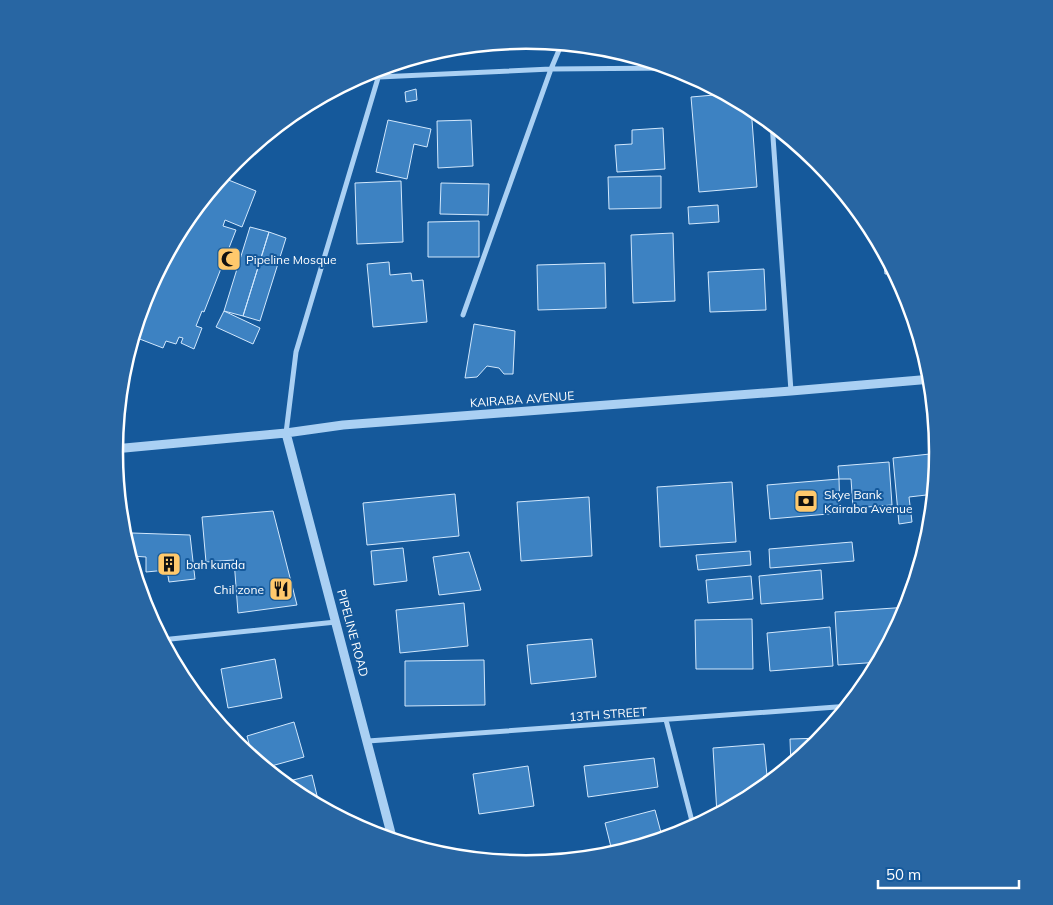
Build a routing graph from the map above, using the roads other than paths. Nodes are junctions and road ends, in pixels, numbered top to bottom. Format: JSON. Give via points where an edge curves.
{"nodes":[{"id":1,"x":559,"y":50,"type":"edge"},
{"id":2,"x":650,"y":68,"type":"edge"},
{"id":3,"x":551,"y":69,"type":"junction"},
{"id":4,"x":378,"y":76,"type":"edge"},
{"id":5,"x":381,"y":76,"type":"edge"},
{"id":6,"x":773,"y":133,"type":"edge"},
{"id":7,"x":463,"y":316,"type":"dead end"},
{"id":8,"x":923,"y":380,"type":"edge"},
{"id":9,"x":791,"y":391,"type":"junction"},
{"id":10,"x":286,"y":433,"type":"junction"},
{"id":11,"x":123,"y":448,"type":"edge"},
{"id":12,"x":337,"y":622,"type":"junction"},
{"id":13,"x":169,"y":639,"type":"edge"},
{"id":14,"x":840,"y":707,"type":"edge"},
{"id":15,"x":666,"y":720,"type":"junction"},
{"id":16,"x":368,"y":741,"type":"junction"},
{"id":17,"x":692,"y":821,"type":"edge"},
{"id":18,"x":391,"y":833,"type":"edge"}],
"edges":[{"from":1,"to":3,"type":"street"},
{"from":2,"to":3,"type":"street"},
{"from":3,"to":5,"type":"street"},
{"from":3,"to":7,"type":"street"},
{"from":4,"to":10,"type":"street","via":[[296,352]]},
{"from":6,"to":9,"type":"street"},
{"from":8,"to":9,"type":"street","name":"KAIRABA AVENUE"},
{"from":9,"to":10,"type":"street","name":"KAIRABA AVENUE","via":[[344,425]]},
{"from":10,"to":11,"type":"street","name":"KAIRABA AVENUE"},
{"from":10,"to":12,"type":"street","name":"PIPELINE ROAD"},
{"from":12,"to":13,"type":"street"},
{"from":12,"to":16,"type":"street","name":"PIPELINE ROAD"},
{"from":14,"to":15,"type":"street","name":"13TH STREET"},
{"from":15,"to":16,"type":"street","name":"13TH STREET"},
{"from":15,"to":17,"type":"street"},
{"from":16,"to":18,"type":"street","name":"PIPELINE ROAD"}]}
